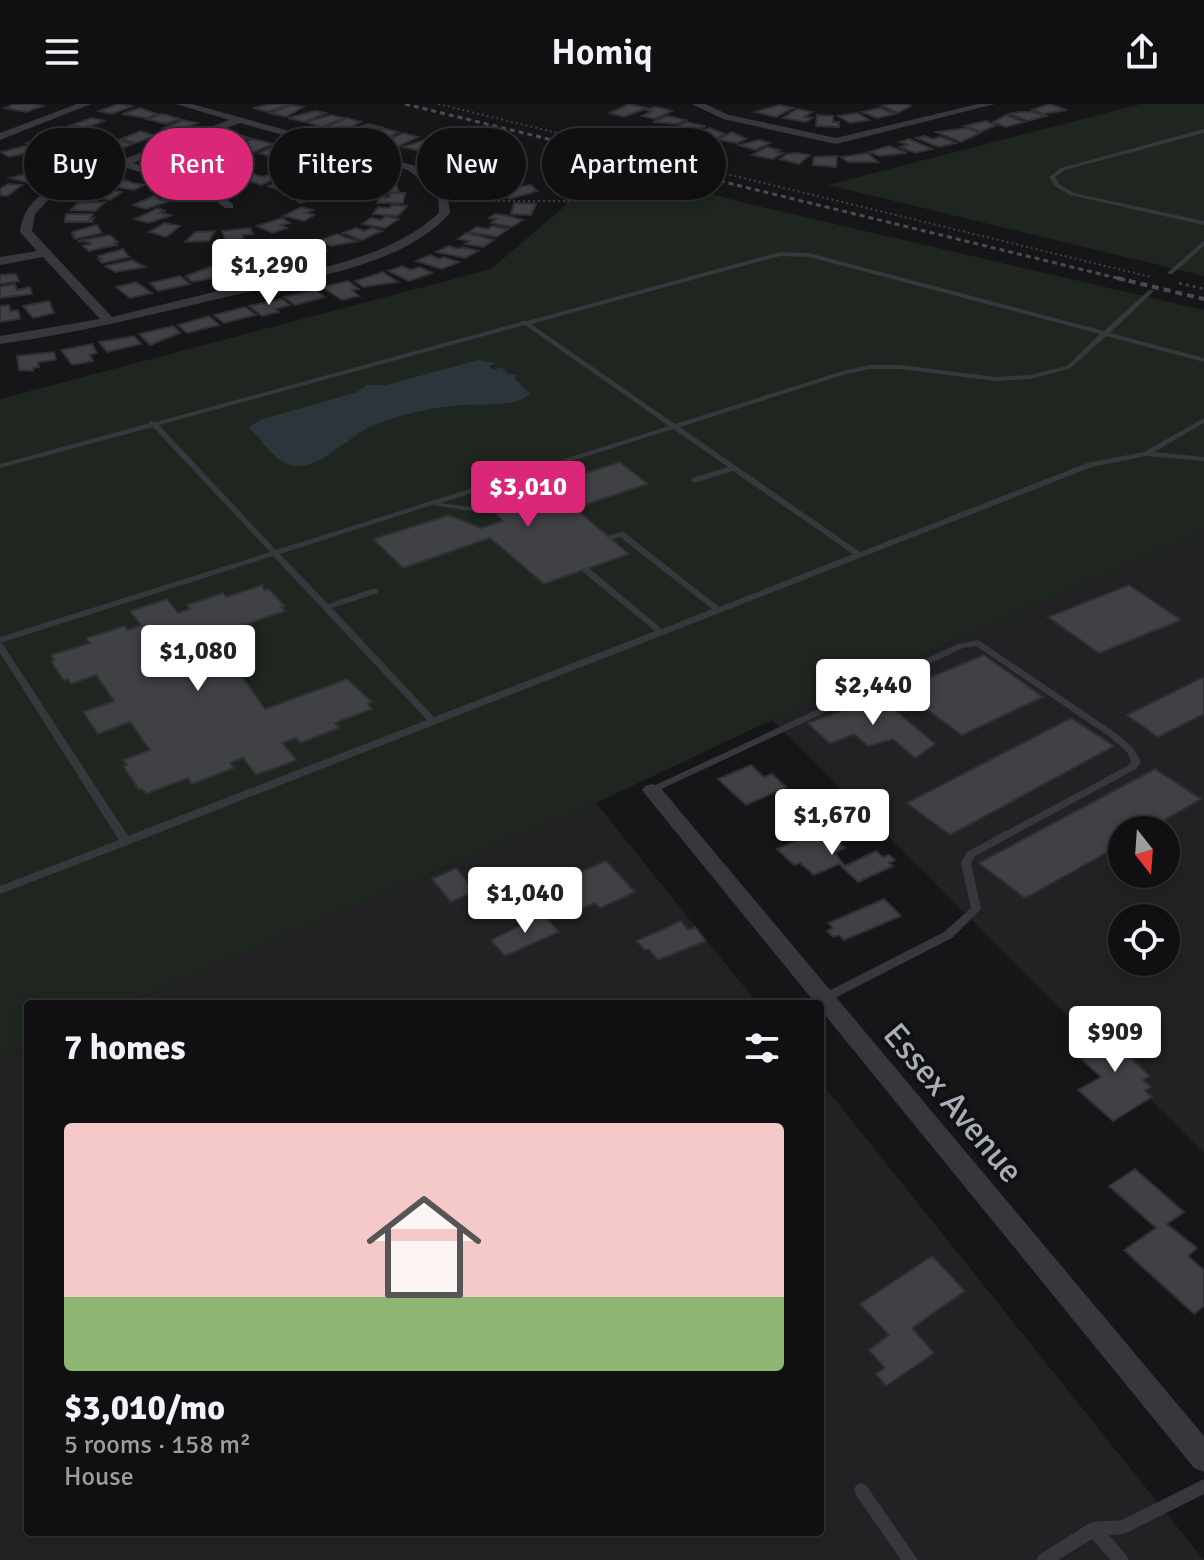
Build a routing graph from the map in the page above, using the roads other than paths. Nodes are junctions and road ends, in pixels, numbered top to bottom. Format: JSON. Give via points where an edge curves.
{"nodes":[{"id":1,"x":86,"y":104,"type":"edge"},
{"id":2,"x":181,"y":104,"type":"edge"},
{"id":3,"x":697,"y":104,"type":"edge"},
{"id":4,"x":990,"y":104,"type":"edge"},
{"id":5,"x":240,"y":120,"type":"junction"},
{"id":6,"x":1204,"y":131,"type":"edge"},
{"id":7,"x":0,"y":137,"type":"edge"},
{"id":8,"x":125,"y":162,"type":"edge"},
{"id":9,"x":125,"y":164,"type":"edge"},
{"id":10,"x":42,"y":200,"type":"edge"},
{"id":11,"x":229,"y":206,"type":"dead end"},
{"id":12,"x":1204,"y":223,"type":"edge"},
{"id":13,"x":1204,"y":243,"type":"edge"},
{"id":14,"x":44,"y":253,"type":"junction"},
{"id":15,"x":0,"y":261,"type":"edge"},
{"id":16,"x":1170,"y":273,"type":"dead end"},
{"id":17,"x":1151,"y":291,"type":"dead end"},
{"id":18,"x":109,"y":321,"type":"junction"},
{"id":19,"x":524,"y":322,"type":"junction"},
{"id":20,"x":1104,"y":334,"type":"junction"},
{"id":21,"x":0,"y":340,"type":"edge"},
{"id":22,"x":1204,"y":360,"type":"edge"},
{"id":23,"x":1204,"y":420,"type":"edge"},
{"id":24,"x":153,"y":423,"type":"junction"},
{"id":25,"x":673,"y":426,"type":"junction"},
{"id":26,"x":1146,"y":454,"type":"junction"},
{"id":27,"x":1204,"y":459,"type":"edge"},
{"id":28,"x":0,"y":466,"type":"edge"},
{"id":29,"x":734,"y":468,"type":"junction"},
{"id":30,"x":537,"y":469,"type":"junction"},
{"id":31,"x":695,"y":480,"type":"dead end"},
{"id":32,"x":429,"y":503,"type":"junction"},
{"id":33,"x":610,"y":538,"type":"dead end"},
{"id":34,"x":276,"y":552,"type":"junction"},
{"id":35,"x":858,"y":554,"type":"junction"},
{"id":36,"x":586,"y":570,"type":"dead end"},
{"id":37,"x":375,"y":591,"type":"dead end"},
{"id":38,"x":327,"y":607,"type":"junction"},
{"id":39,"x":717,"y":609,"type":"junction"},
{"id":40,"x":660,"y":631,"type":"junction"},
{"id":41,"x":0,"y":643,"type":"edge"},
{"id":42,"x":432,"y":720,"type":"junction"},
{"id":43,"x":652,"y":790,"type":"joint"},
{"id":44,"x":126,"y":842,"type":"junction"},
{"id":45,"x":0,"y":890,"type":"edge"},
{"id":46,"x":823,"y":999,"type":"joint"},
{"id":47,"x":824,"y":1000,"type":"edge"},
{"id":48,"x":1204,"y":1458,"type":"edge"},
{"id":49,"x":1204,"y":1486,"type":"edge"},
{"id":50,"x":861,"y":1490,"type":"dead end"},
{"id":51,"x":1093,"y":1529,"type":"junction"},
{"id":52,"x":910,"y":1560,"type":"edge"},
{"id":53,"x":1044,"y":1560,"type":"edge"},
{"id":54,"x":1121,"y":1560,"type":"edge"}],
"edges":[{"from":1,"to":7,"type":"street"},
{"from":2,"to":5,"type":"street"},
{"from":3,"to":4,"type":"street","via":[[726,117],[836,141]]},
{"from":5,"to":8,"type":"street"},
{"from":5,"to":18,"type":"street","via":[[412,168],[437,184],[447,201],[445,210],[433,226],[386,252]]},
{"from":6,"to":12,"type":"lane","via":[[1063,169],[1052,177],[1072,194]]},
{"from":9,"to":11,"type":"street","via":[[205,188]]},
{"from":10,"to":14,"type":"street","via":[[25,218],[26,232]]},
{"from":13,"to":16,"type":"lane"},
{"from":14,"to":15,"type":"street"},
{"from":14,"to":18,"type":"street"},
{"from":17,"to":20,"type":"lane"},
{"from":18,"to":21,"type":"street"},
{"from":19,"to":20,"type":"lane","via":[[780,254],[809,255]]},
{"from":19,"to":24,"type":"lane"},
{"from":19,"to":25,"type":"lane"},
{"from":20,"to":22,"type":"lane"},
{"from":20,"to":25,"type":"lane","via":[[1069,367],[1030,377],[995,379],[870,367]]},
{"from":23,"to":26,"type":"lane"},
{"from":24,"to":28,"type":"lane"},
{"from":24,"to":34,"type":"lane"},
{"from":25,"to":29,"type":"lane"},
{"from":25,"to":30,"type":"lane"},
{"from":26,"to":27,"type":"lane"},
{"from":26,"to":35,"type":"lane","via":[[1090,465]]},
{"from":29,"to":31,"type":"lane"},
{"from":29,"to":35,"type":"lane"},
{"from":30,"to":32,"type":"lane"},
{"from":30,"to":32,"type":"lane","via":[[530,492],[477,510]]},
{"from":32,"to":34,"type":"lane"},
{"from":33,"to":39,"type":"lane","via":[[621,534]]},
{"from":34,"to":38,"type":"lane"},
{"from":34,"to":41,"type":"lane"},
{"from":35,"to":39,"type":"lane"},
{"from":36,"to":40,"type":"lane"},
{"from":37,"to":38,"type":"lane"},
{"from":38,"to":42,"type":"lane"},
{"from":39,"to":40,"type":"lane"},
{"from":40,"to":42,"type":"lane"},
{"from":41,"to":44,"type":"lane"},
{"from":42,"to":44,"type":"lane"},
{"from":43,"to":46,"type":"street","name":"Essex Avenue"},
{"from":43,"to":46,"type":"lane","via":[[947,652],[978,643],[1131,751],[1133,767],[1110,782],[971,854],[966,863],[976,909],[961,925]]},
{"from":44,"to":45,"type":"lane"},
{"from":47,"to":48,"type":"street","name":"Essex Avenue"},
{"from":49,"to":51,"type":"lane","via":[[1123,1527]]},
{"from":50,"to":52,"type":"lane"},
{"from":51,"to":53,"type":"lane"},
{"from":51,"to":54,"type":"lane"}]}
